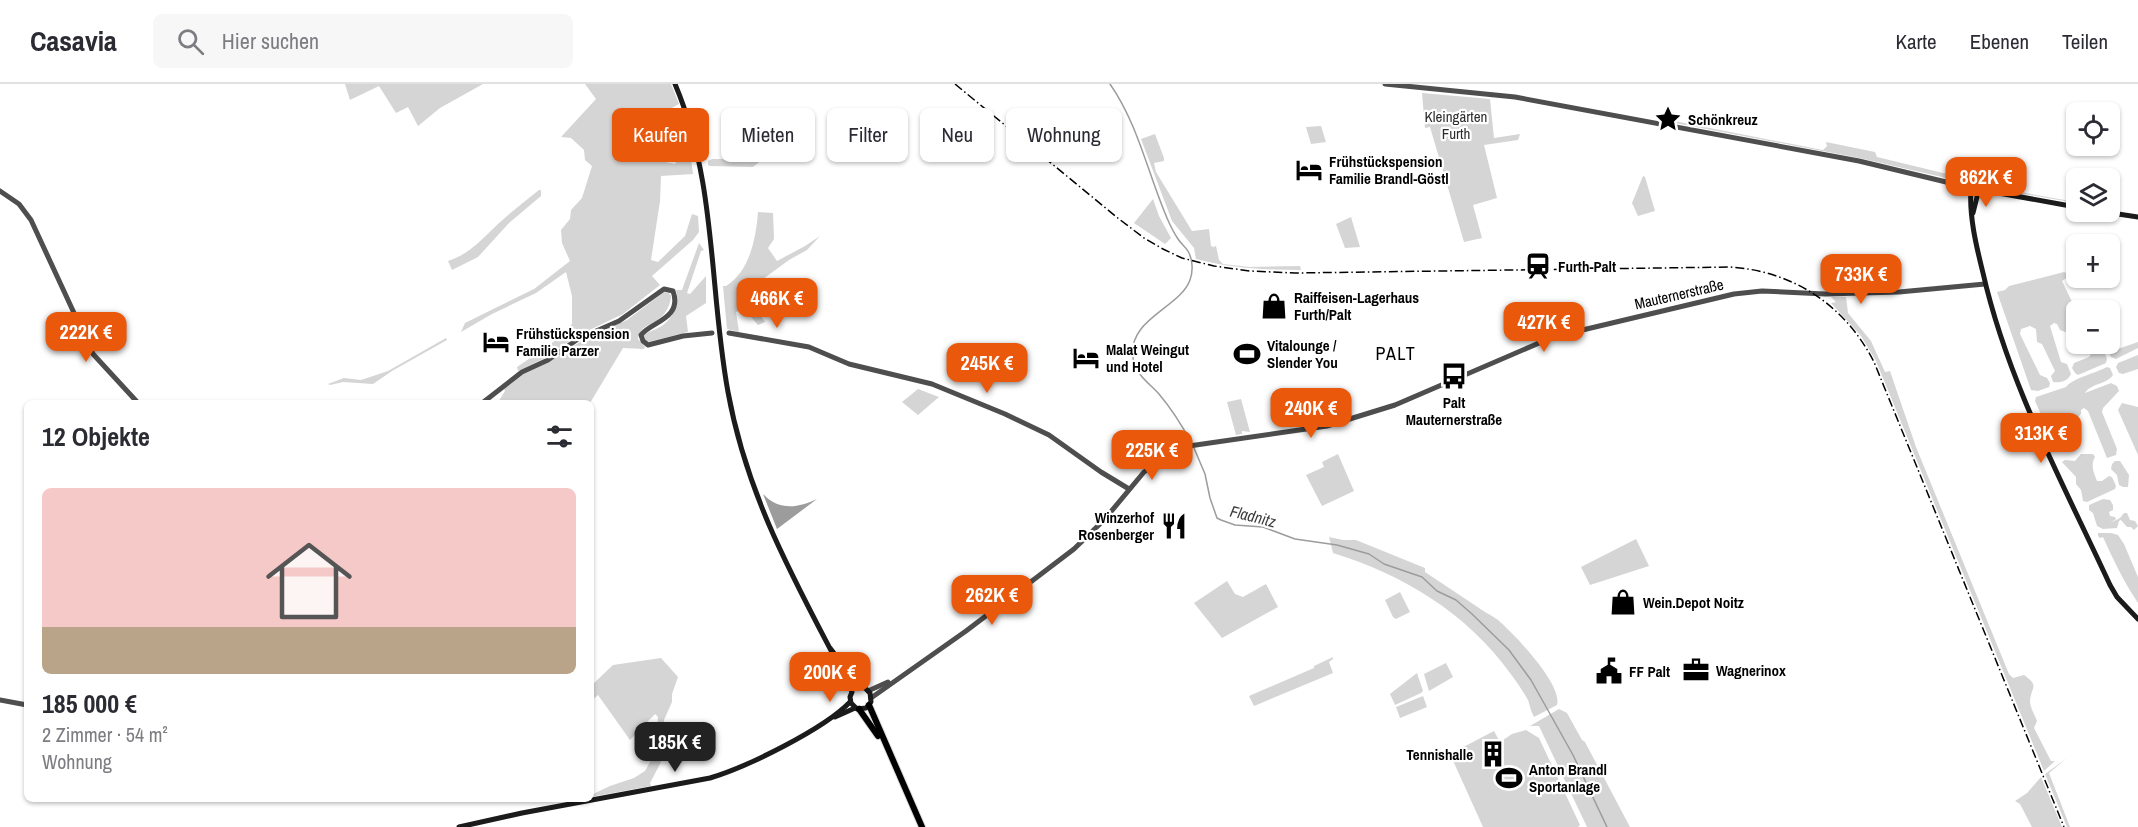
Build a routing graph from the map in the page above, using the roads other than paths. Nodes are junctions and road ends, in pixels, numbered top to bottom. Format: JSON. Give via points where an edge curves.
{"nodes":[{"id":1,"x":675,"y":84,"type":"edge"},
{"id":2,"x":1385,"y":84,"type":"edge"},
{"id":3,"x":1971,"y":188,"type":"junction"},
{"id":4,"x":1979,"y":189,"type":"junction"},
{"id":5,"x":0,"y":191,"type":"edge"},
{"id":6,"x":2066,"y":205,"type":"edge"},
{"id":7,"x":2120,"y":214,"type":"edge"},
{"id":8,"x":2138,"y":217,"type":"edge"},
{"id":9,"x":1973,"y":223,"type":"junction"},
{"id":10,"x":1985,"y":284,"type":"junction"},
{"id":11,"x":712,"y":333,"type":"dead end"},
{"id":12,"x":729,"y":333,"type":"dead end"},
{"id":13,"x":135,"y":400,"type":"edge"},
{"id":14,"x":486,"y":400,"type":"edge"},
{"id":15,"x":1129,"y":489,"type":"junction"},
{"id":16,"x":2138,"y":619,"type":"edge"},
{"id":17,"x":830,"y":648,"type":"junction"},
{"id":18,"x":913,"y":668,"type":"junction"},
{"id":19,"x":859,"y":687,"type":"junction"},
{"id":20,"x":868,"y":691,"type":"junction"},
{"id":21,"x":852,"y":692,"type":"junction"},
{"id":22,"x":0,"y":700,"type":"edge"},
{"id":23,"x":870,"y":701,"type":"junction"},
{"id":24,"x":850,"y":702,"type":"junction"},
{"id":25,"x":24,"y":704,"type":"edge"},
{"id":26,"x":857,"y":708,"type":"junction"},
{"id":27,"x":825,"y":722,"type":"junction"},
{"id":28,"x":891,"y":759,"type":"junction"},
{"id":29,"x":594,"y":799,"type":"edge"},
{"id":30,"x":579,"y":802,"type":"edge"},
{"id":31,"x":459,"y":827,"type":"edge"},
{"id":32,"x":922,"y":827,"type":"edge"}],
"edges":[{"from":1,"to":17,"type":"main road","via":[[705,184],[724,366],[744,457],[776,543]]},
{"from":2,"to":3,"type":"street","via":[[1515,97],[1859,160]]},
{"from":3,"to":4,"type":"main road"},
{"from":3,"to":9,"type":"main road"},
{"from":4,"to":6,"type":"main road"},
{"from":4,"to":9,"type":"main road"},
{"from":5,"to":13,"type":"street","via":[[19,204],[31,220],[93,354]]},
{"from":7,"to":8,"type":"main road"},
{"from":9,"to":10,"type":"main road"},
{"from":10,"to":15,"type":"street","name":"Mauternerstraße","via":[[1899,292],[1748,292],[1714,298],[1553,337],[1401,403],[1359,416],[1315,428],[1188,446],[1156,463]]},
{"from":10,"to":16,"type":"main road","via":[[2006,354],[2032,417],[2110,585]]},
{"from":11,"to":14,"type":"street","via":[[648,345],[643,341],[644,331],[669,315],[674,296],[667,288],[619,321],[578,339],[522,372]]},
{"from":12,"to":15,"type":"street","via":[[819,350],[849,364],[932,384],[1049,435]]},
{"from":15,"to":18,"type":"street","name":"Mauternerstraße","via":[[1074,549]]},
{"from":17,"to":19,"type":"main road"},
{"from":17,"to":21,"type":"main road"},
{"from":18,"to":20,"type":"street"},
{"from":18,"to":23,"type":"street"},
{"from":19,"to":20,"type":"main road"},
{"from":19,"to":21,"type":"main road"},
{"from":20,"to":23,"type":"main road"},
{"from":21,"to":24,"type":"main road"},
{"from":22,"to":25,"type":"street"},
{"from":23,"to":26,"type":"main road"},
{"from":23,"to":28,"type":"main road"},
{"from":24,"to":26,"type":"main road"},
{"from":24,"to":27,"type":"main road"},
{"from":26,"to":27,"type":"main road"},
{"from":26,"to":28,"type":"main road","via":[[864,713]]},
{"from":27,"to":29,"type":"main road","via":[[745,765],[718,775]]},
{"from":28,"to":32,"type":"main road"},
{"from":30,"to":31,"type":"main road"}]}
